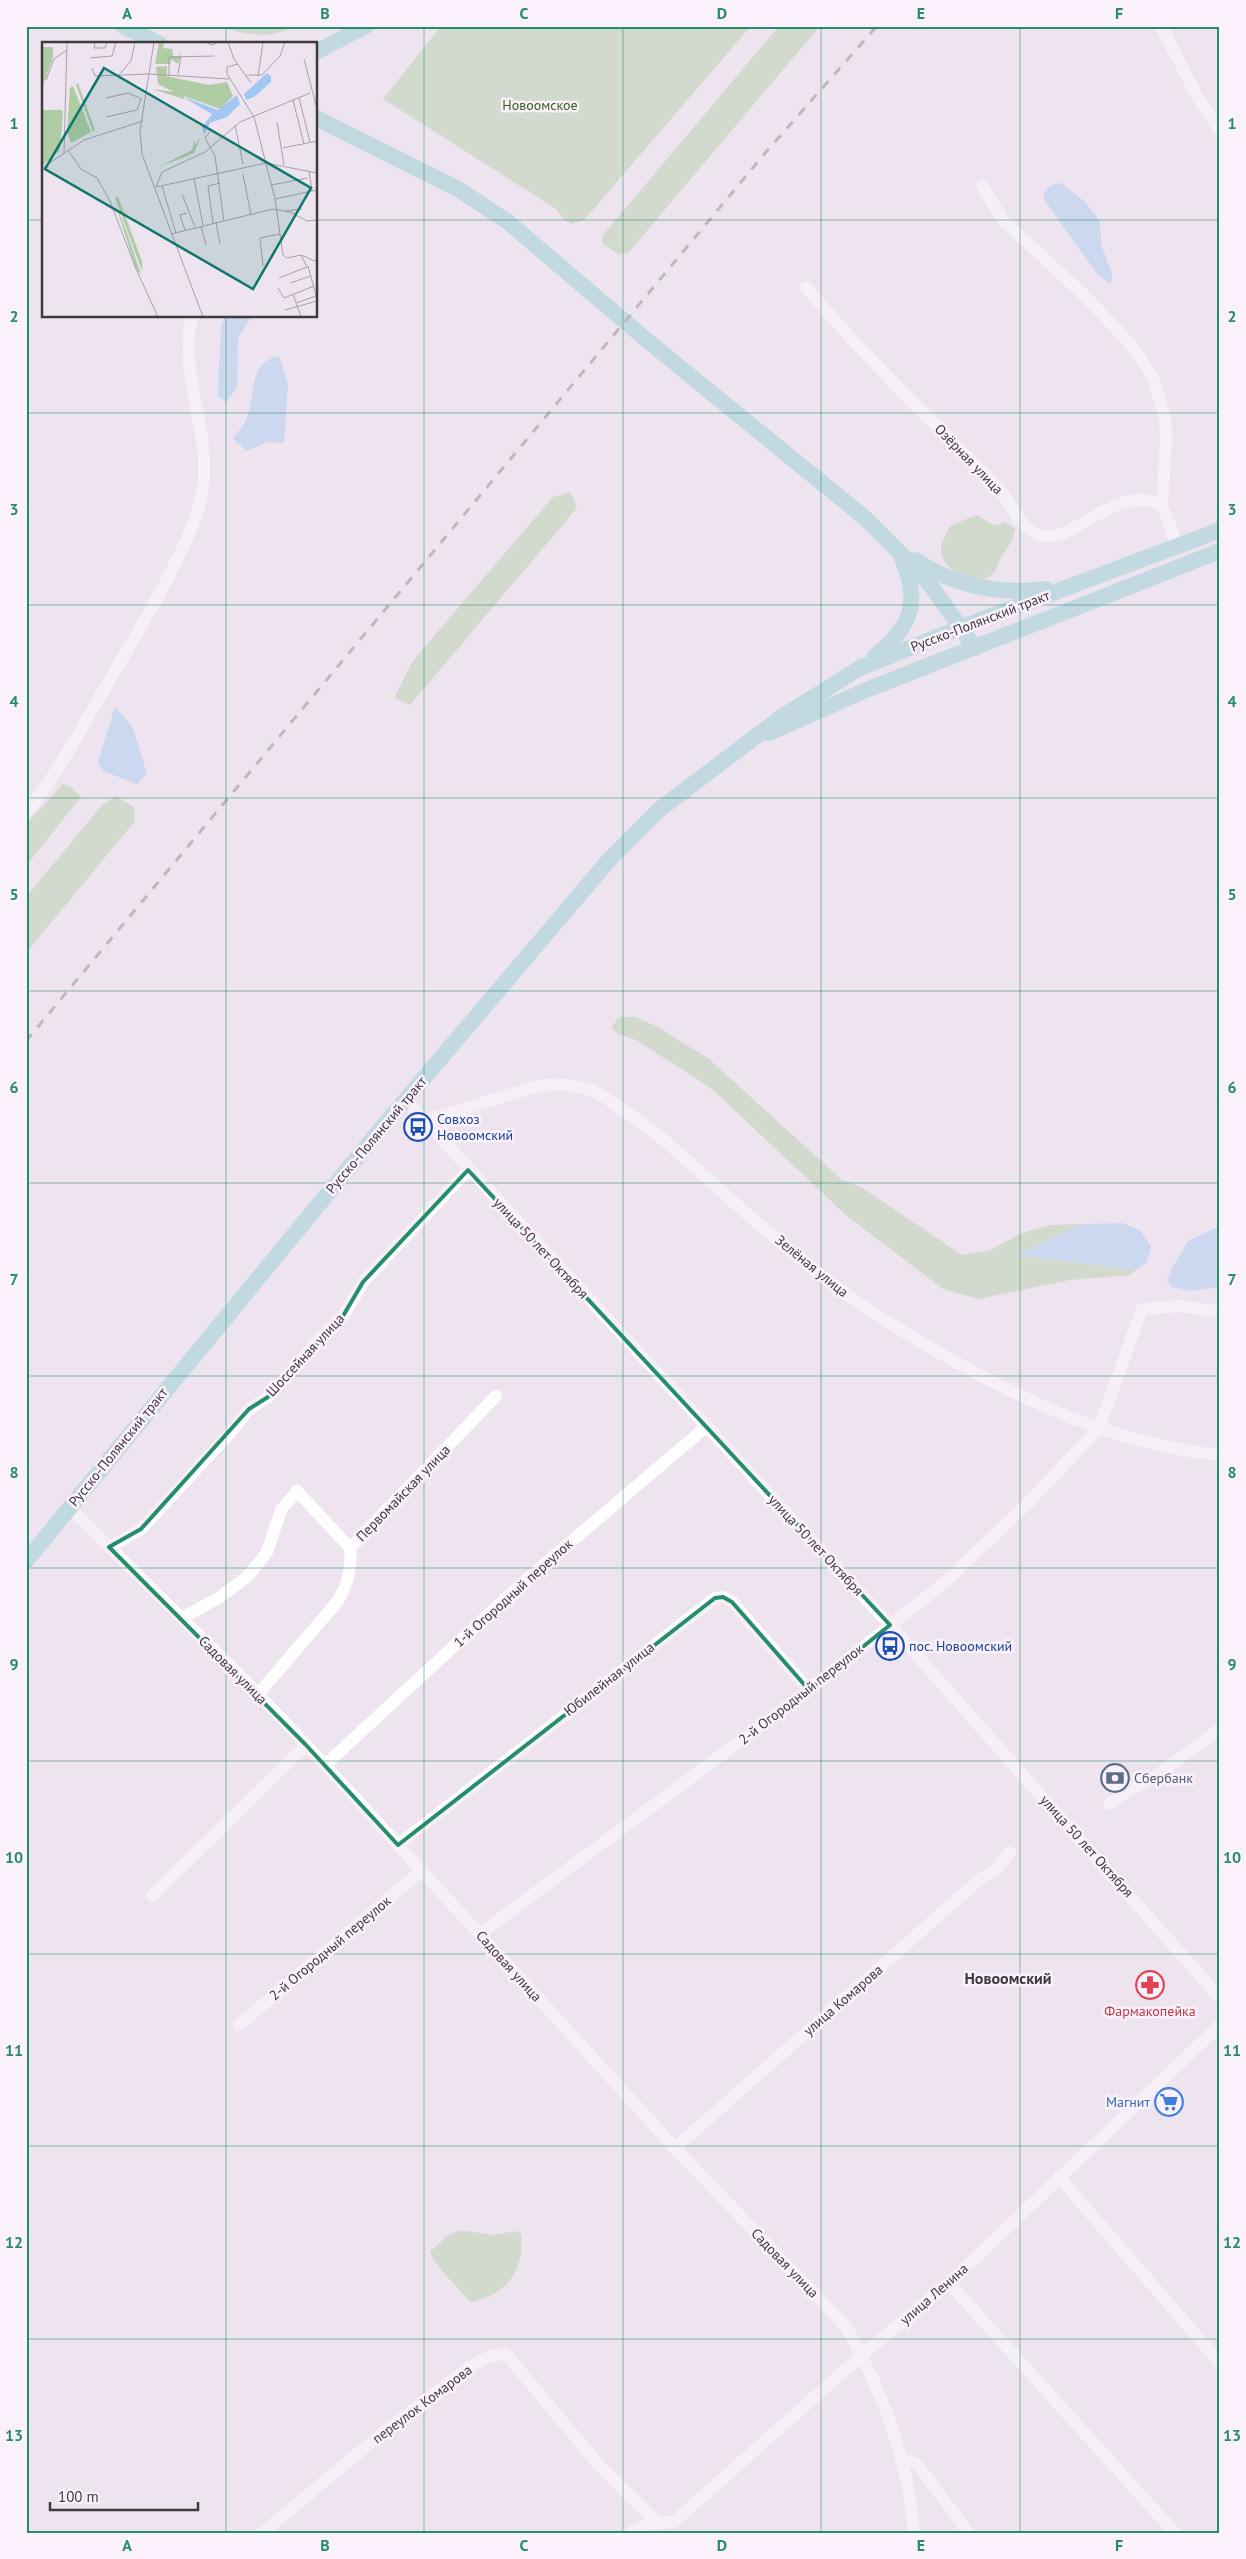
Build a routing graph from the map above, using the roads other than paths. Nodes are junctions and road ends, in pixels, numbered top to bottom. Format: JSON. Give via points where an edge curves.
{"nodes":[{"id":1,"x":123,"y":26,"type":"edge"},
{"id":2,"x":366,"y":26,"type":"edge"},
{"id":3,"x":1161,"y":26,"type":"edge"},
{"id":4,"x":156,"y":42,"type":"edge"},
{"id":5,"x":318,"y":51,"type":"edge"},
{"id":6,"x":318,"y":119,"type":"edge"},
{"id":7,"x":1220,"y":131,"type":"edge"},
{"id":8,"x":982,"y":186,"type":"dead end"},
{"id":9,"x":806,"y":287,"type":"dead end"},
{"id":10,"x":192,"y":318,"type":"edge"},
{"id":11,"x":1162,"y":505,"type":"junction"},
{"id":12,"x":1220,"y":530,"type":"edge"},
{"id":13,"x":897,"y":547,"type":"junction"},
{"id":14,"x":1178,"y":547,"type":"junction"},
{"id":15,"x":1220,"y":552,"type":"edge"},
{"id":16,"x":1086,"y":581,"type":"junction"},
{"id":17,"x":962,"y":627,"type":"junction"},
{"id":18,"x":975,"y":648,"type":"junction"},
{"id":19,"x":860,"y":668,"type":"junction"},
{"id":20,"x":755,"y":738,"type":"junction"},
{"id":21,"x":26,"y":812,"type":"edge"},
{"id":22,"x":405,"y":1099,"type":"junction"},
{"id":23,"x":424,"y":1121,"type":"junction"},
{"id":24,"x":468,"y":1170,"type":"junction"},
{"id":25,"x":1220,"y":1312,"type":"edge"},
{"id":26,"x":496,"y":1396,"type":"dead end"},
{"id":27,"x":706,"y":1427,"type":"junction"},
{"id":28,"x":1099,"y":1428,"type":"junction"},
{"id":29,"x":1220,"y":1455,"type":"edge"},
{"id":30,"x":69,"y":1507,"type":"junction"},
{"id":31,"x":108,"y":1547,"type":"junction"},
{"id":32,"x":350,"y":1548,"type":"junction"},
{"id":33,"x":26,"y":1561,"type":"edge"},
{"id":34,"x":182,"y":1618,"type":"junction"},
{"id":35,"x":890,"y":1625,"type":"junction"},
{"id":36,"x":809,"y":1690,"type":"junction"},
{"id":37,"x":258,"y":1694,"type":"junction"},
{"id":38,"x":1220,"y":1729,"type":"edge"},
{"id":39,"x":306,"y":1745,"type":"junction"},
{"id":40,"x":325,"y":1765,"type":"junction"},
{"id":41,"x":1109,"y":1804,"type":"dead end"},
{"id":42,"x":398,"y":1845,"type":"junction"},
{"id":43,"x":1010,"y":1852,"type":"dead end"},
{"id":44,"x":422,"y":1870,"type":"junction"},
{"id":45,"x":152,"y":1896,"type":"dead end"},
{"id":46,"x":480,"y":1934,"type":"junction"},
{"id":47,"x":1220,"y":1998,"type":"edge"},
{"id":48,"x":239,"y":2025,"type":"dead end"},
{"id":49,"x":1220,"y":2025,"type":"edge"},
{"id":50,"x":675,"y":2148,"type":"junction"},
{"id":51,"x":1059,"y":2177,"type":"junction"},
{"id":52,"x":949,"y":2283,"type":"junction"},
{"id":53,"x":862,"y":2355,"type":"junction"},
{"id":54,"x":1220,"y":2363,"type":"edge"},
{"id":55,"x":902,"y":2458,"type":"junction"},
{"id":56,"x":657,"y":2522,"type":"junction"},
{"id":57,"x":262,"y":2533,"type":"edge"},
{"id":58,"x":631,"y":2533,"type":"edge"},
{"id":59,"x":914,"y":2533,"type":"edge"},
{"id":60,"x":969,"y":2533,"type":"edge"},
{"id":61,"x":1175,"y":2533,"type":"edge"}],
"edges":[{"from":1,"to":4,"type":"main road"},
{"from":2,"to":5,"type":"main road"},
{"from":3,"to":7,"type":"street","via":[[1198,98]]},
{"from":6,"to":13,"type":"main road","via":[[483,203]]},
{"from":8,"to":11,"type":"street","via":[[1003,220],[1089,300],[1145,363],[1165,417]]},
{"from":9,"to":11,"type":"street","name":"Озёрная улица","via":[[846,334],[999,489],[1027,527],[1039,535],[1051,537],[1065,533],[1098,513],[1133,500],[1144,499]]},
{"from":10,"to":21,"type":"street","via":[[189,357],[204,475],[196,520],[158,598],[57,770]]},
{"from":11,"to":14,"type":"street"},
{"from":12,"to":14,"type":"main road","name":"Русско-Полянский тракт"},
{"from":13,"to":16,"type":"main road","via":[[930,570],[982,588],[1022,592]]},
{"from":13,"to":17,"type":"main road"},
{"from":13,"to":19,"type":"main road","via":[[909,578],[912,596],[909,615],[904,628],[891,643]]},
{"from":14,"to":16,"type":"main road","name":"Русско-Полянский тракт"},
{"from":15,"to":18,"type":"main road","name":"Русско-Полянский тракт"},
{"from":16,"to":17,"type":"main road","name":"Русско-Полянский тракт"},
{"from":17,"to":18,"type":"main road"},
{"from":17,"to":19,"type":"main road","name":"Русско-Полянский тракт"},
{"from":18,"to":20,"type":"main road","name":"Русско-Полянский тракт"},
{"from":19,"to":20,"type":"main road","name":"Русско-Полянский тракт","via":[[783,716]]},
{"from":20,"to":22,"type":"main road","name":"Русско-Полянский тракт","via":[[681,792],[633,834]]},
{"from":22,"to":23,"type":"street","name":"улица 50 лет Октября"},
{"from":22,"to":30,"type":"main road","name":"Русско-Полянский тракт"},
{"from":23,"to":24,"type":"street","name":"улица 50 лет Октября"},
{"from":23,"to":28,"type":"street","name":"Зелёная улица","via":[[538,1086],[577,1086],[598,1093],[652,1129],[804,1260],[882,1319],[1011,1392]]},
{"from":24,"to":27,"type":"street","name":"улица 50 лет Октября"},
{"from":24,"to":31,"type":"street","name":"Шоссейная улица","via":[[363,1282],[343,1316],[268,1397],[244,1414],[141,1529]]},
{"from":25,"to":28,"type":"street","via":[[1180,1306],[1142,1309]]},
{"from":26,"to":32,"type":"street","name":"Первомайская улица"},
{"from":27,"to":35,"type":"street","name":"улица 50 лет Октября"},
{"from":27,"to":40,"type":"street","name":"1-й Огородный переулок","via":[[527,1579]]},
{"from":28,"to":29,"type":"street","name":"Зелёная улица","via":[[1159,1446]]},
{"from":28,"to":35,"type":"street","name":"2-й Огородный переулок","via":[[1038,1493],[945,1582]]},
{"from":30,"to":31,"type":"street","name":"Садовая улица"},
{"from":30,"to":33,"type":"main road","name":"Русско-Полянский тракт"},
{"from":31,"to":34,"type":"street","name":"Садовая улица"},
{"from":32,"to":34,"type":"street","via":[[297,1491],[280,1510],[267,1552],[248,1576],[220,1597]]},
{"from":32,"to":37,"type":"street","name":"Первомайская улица","via":[[352,1562],[348,1583],[338,1601]]},
{"from":34,"to":37,"type":"street","name":"Садовая улица"},
{"from":35,"to":36,"type":"street","name":"2-й Огородный переулок"},
{"from":35,"to":47,"type":"street","name":"улица 50 лет Октября"},
{"from":36,"to":42,"type":"street","name":"Юбилейная улица","via":[[732,1602],[723,1597],[715,1598]]},
{"from":36,"to":46,"type":"street","name":"2-й Огородный переулок"},
{"from":37,"to":39,"type":"street","name":"Садовая улица"},
{"from":38,"to":41,"type":"street"},
{"from":39,"to":40,"type":"street","name":"Садовая улица"},
{"from":39,"to":45,"type":"street"},
{"from":40,"to":42,"type":"street","name":"Садовая улица"},
{"from":42,"to":44,"type":"street","name":"Садовая улица"},
{"from":43,"to":50,"type":"street","name":"улица Комарова","via":[[996,1871],[980,1879]]},
{"from":44,"to":46,"type":"street","name":"Садовая улица"},
{"from":44,"to":48,"type":"street","name":"2-й Огородный переулок"},
{"from":46,"to":50,"type":"street","name":"Садовая улица"},
{"from":49,"to":51,"type":"street","name":"улица Ленина"},
{"from":50,"to":53,"type":"street","name":"Садовая улица","via":[[847,2328]]},
{"from":51,"to":52,"type":"street","name":"улица Ленина"},
{"from":51,"to":54,"type":"street"},
{"from":52,"to":53,"type":"street","name":"улица Ленина"},
{"from":52,"to":61,"type":"street"},
{"from":53,"to":55,"type":"street","name":"Садовая улица"},
{"from":53,"to":56,"type":"street","name":"улица Ленина","via":[[674,2522]]},
{"from":55,"to":59,"type":"street","name":"Садовая улица","via":[[912,2502]]},
{"from":55,"to":60,"type":"street","via":[[917,2464]]},
{"from":56,"to":57,"type":"street","name":"переулок Комарова","via":[[598,2464],[506,2354],[490,2356],[470,2366],[391,2426]]},
{"from":56,"to":58,"type":"street","name":"улица Ленина","via":[[636,2528]]}]}
